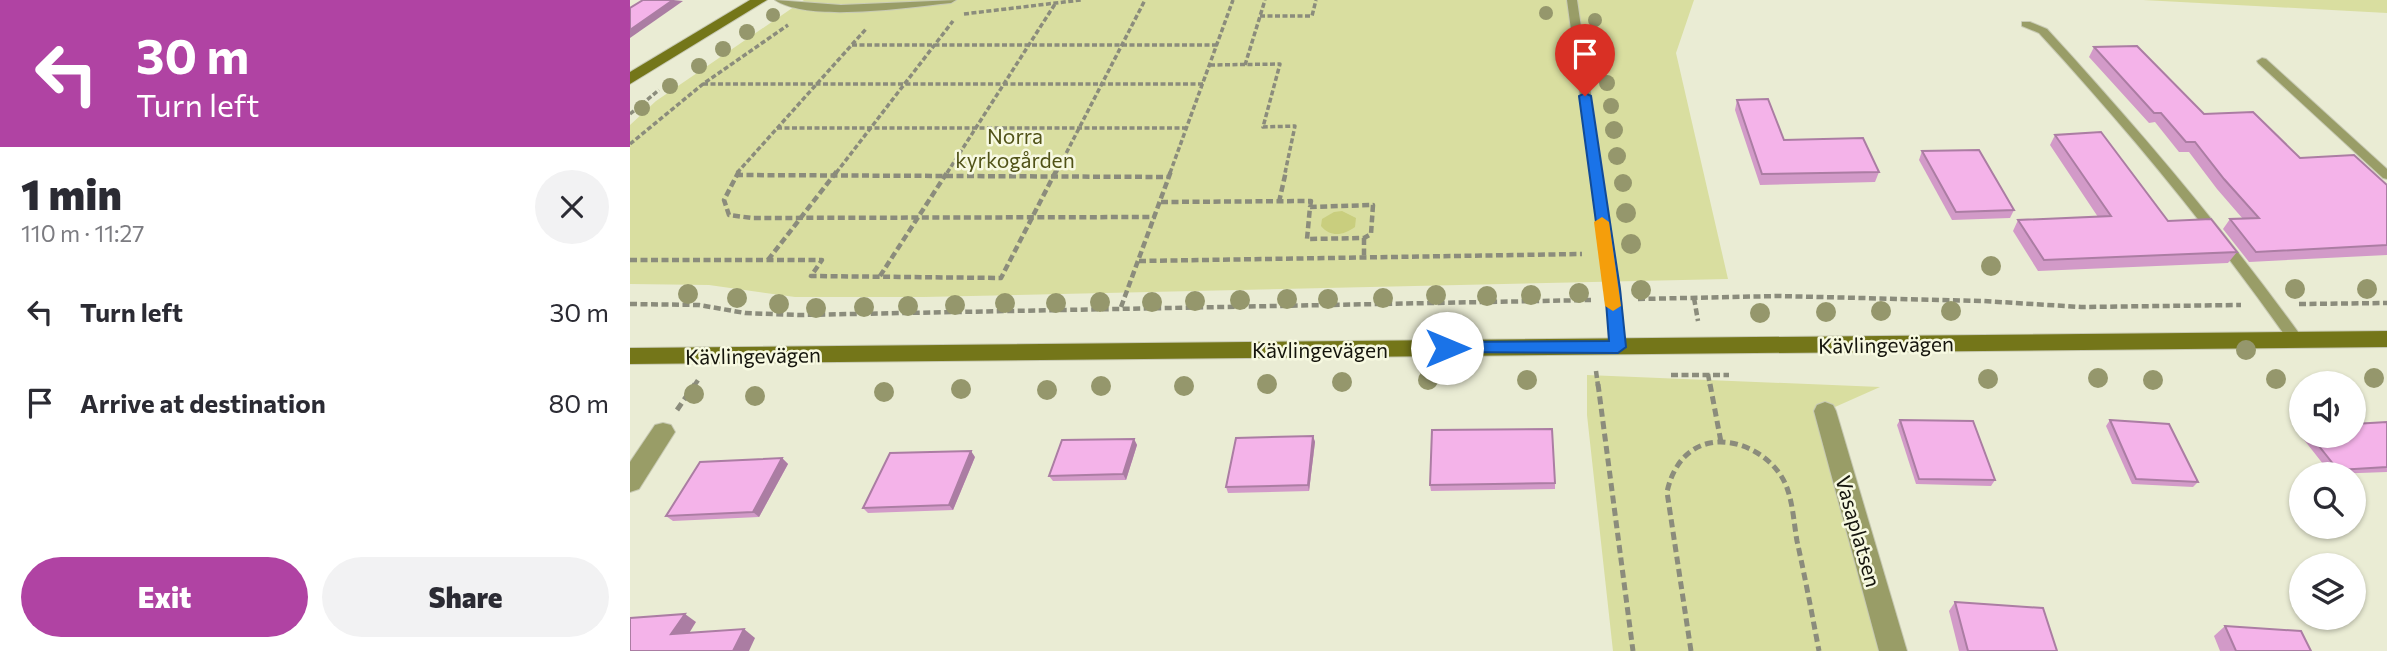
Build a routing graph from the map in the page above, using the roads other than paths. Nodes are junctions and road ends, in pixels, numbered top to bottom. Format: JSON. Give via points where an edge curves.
{"nodes":[{"id":1,"x":760,"y":0,"type":"edge"},
{"id":2,"x":779,"y":0,"type":"edge"},
{"id":3,"x":951,"y":0,"type":"edge"},
{"id":4,"x":1572,"y":0,"type":"edge"},
{"id":5,"x":2026,"y":24,"type":"dead end"},
{"id":6,"x":2262,"y":61,"type":"dead end"},
{"id":7,"x":630,"y":79,"type":"edge"},
{"id":8,"x":2387,"y":175,"type":"edge"},
{"id":9,"x":2387,"y":339,"type":"edge"},
{"id":10,"x":2296,"y":340,"type":"junction"},
{"id":11,"x":1618,"y":347,"type":"junction"},
{"id":12,"x":630,"y":356,"type":"edge"},
{"id":13,"x":1825,"y":411,"type":"dead end"},
{"id":14,"x":663,"y":432,"type":"road end"},
{"id":15,"x":630,"y":482,"type":"edge"},
{"id":16,"x":1893,"y":651,"type":"edge"}],
"edges":[{"from":1,"to":7,"type":"main road"},
{"from":2,"to":3,"type":"lane","via":[[807,6],[885,7]]},
{"from":4,"to":11,"type":"lane"},
{"from":5,"to":10,"type":"lane","via":[[2043,31],[2097,89],[2224,239]]},
{"from":6,"to":8,"type":"lane"},
{"from":9,"to":10,"type":"main road","name":"Kävlingevägen"},
{"from":10,"to":11,"type":"main road","name":"Kävlingevägen"},
{"from":11,"to":12,"type":"main road","name":"Kävlingevägen"},
{"from":13,"to":16,"type":"street","name":"Vasaplatsen"},
{"from":14,"to":15,"type":"street"}]}
